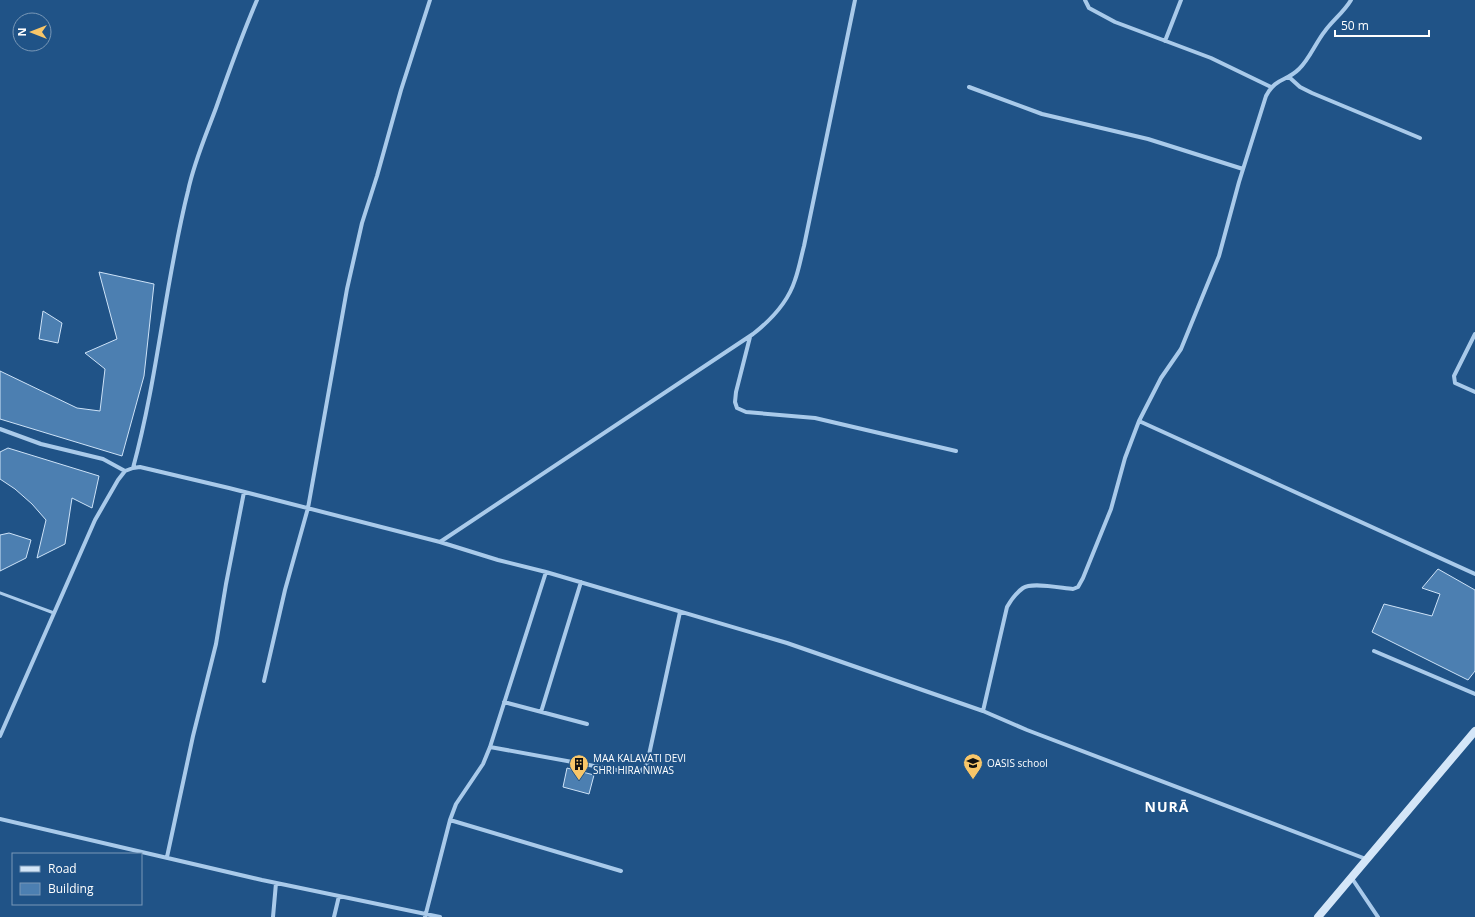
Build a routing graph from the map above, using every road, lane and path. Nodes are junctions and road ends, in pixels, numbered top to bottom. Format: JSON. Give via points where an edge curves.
{"nodes":[{"id":1,"x":257,"y":0,"type":"edge"},
{"id":2,"x":430,"y":0,"type":"edge"},
{"id":3,"x":855,"y":0,"type":"edge"},
{"id":4,"x":1085,"y":0,"type":"edge"},
{"id":5,"x":1181,"y":0,"type":"edge"},
{"id":6,"x":1351,"y":0,"type":"edge"},
{"id":7,"x":1166,"y":41,"type":"junction"},
{"id":8,"x":1289,"y":77,"type":"junction"},
{"id":9,"x":969,"y":87,"type":"dead end"},
{"id":10,"x":1271,"y":87,"type":"junction"},
{"id":11,"x":1420,"y":138,"type":"dead end"},
{"id":12,"x":1243,"y":169,"type":"junction"},
{"id":13,"x":1475,"y":334,"type":"edge"},
{"id":14,"x":750,"y":336,"type":"junction"},
{"id":15,"x":1475,"y":392,"type":"edge"},
{"id":16,"x":1138,"y":421,"type":"junction"},
{"id":17,"x":0,"y":429,"type":"edge"},
{"id":18,"x":956,"y":451,"type":"dead end"},
{"id":19,"x":133,"y":468,"type":"junction"},
{"id":20,"x":126,"y":470,"type":"junction"},
{"id":21,"x":244,"y":492,"type":"junction"},
{"id":22,"x":308,"y":508,"type":"junction"},
{"id":23,"x":440,"y":542,"type":"junction"},
{"id":24,"x":546,"y":572,"type":"junction"},
{"id":25,"x":1475,"y":574,"type":"edge"},
{"id":26,"x":581,"y":582,"type":"junction"},
{"id":27,"x":0,"y":593,"type":"edge"},
{"id":28,"x":680,"y":612,"type":"junction"},
{"id":29,"x":54,"y":613,"type":"junction"},
{"id":30,"x":1374,"y":651,"type":"dead end"},
{"id":31,"x":264,"y":681,"type":"dead end"},
{"id":32,"x":1475,"y":694,"type":"edge"},
{"id":33,"x":504,"y":702,"type":"junction"},
{"id":34,"x":983,"y":711,"type":"junction"},
{"id":35,"x":541,"y":712,"type":"junction"},
{"id":36,"x":587,"y":724,"type":"dead end"},
{"id":37,"x":1475,"y":731,"type":"edge"},
{"id":38,"x":1,"y":733,"type":"edge"},
{"id":39,"x":490,"y":747,"type":"junction"},
{"id":40,"x":0,"y":819,"type":"edge"},
{"id":41,"x":450,"y":820,"type":"junction"},
{"id":42,"x":167,"y":857,"type":"junction"},
{"id":43,"x":1366,"y":859,"type":"junction"},
{"id":44,"x":621,"y":871,"type":"dead end"},
{"id":45,"x":1351,"y":876,"type":"junction"},
{"id":46,"x":276,"y":883,"type":"junction"},
{"id":47,"x":339,"y":896,"type":"junction"},
{"id":48,"x":426,"y":916,"type":"edge"},
{"id":49,"x":272,"y":917,"type":"edge"},
{"id":50,"x":334,"y":917,"type":"edge"},
{"id":51,"x":440,"y":917,"type":"edge"},
{"id":52,"x":1318,"y":917,"type":"edge"},
{"id":53,"x":1378,"y":917,"type":"edge"}],
"edges":[{"from":1,"to":19,"type":"street","via":[[218,100],[188,190],[175,249],[150,398]]},
{"from":2,"to":22,"type":"street","via":[[362,223],[341,318]]},
{"from":3,"to":14,"type":"street","via":[[795,281],[773,316]]},
{"from":4,"to":7,"type":"street","via":[[1089,8],[1115,22]]},
{"from":5,"to":7,"type":"street"},
{"from":6,"to":8,"type":"street","via":[[1324,32],[1300,68]]},
{"from":7,"to":10,"type":"street","via":[[1211,58]]},
{"from":8,"to":10,"type":"street"},
{"from":8,"to":11,"type":"street","via":[[1312,93]]},
{"from":9,"to":12,"type":"street","via":[[1042,114],[1148,139]]},
{"from":10,"to":12,"type":"street"},
{"from":12,"to":16,"type":"street","via":[[1219,256],[1181,350],[1161,378]]},
{"from":13,"to":15,"type":"street","via":[[1454,376],[1455,383]]},
{"from":14,"to":18,"type":"street","via":[[736,392],[737,408],[752,413],[815,418]]},
{"from":14,"to":23,"type":"street"},
{"from":16,"to":25,"type":"street"},
{"from":16,"to":34,"type":"street","via":[[1111,509],[1078,587],[1024,587],[1007,607]]},
{"from":17,"to":20,"type":"street","via":[[41,444],[103,459]]},
{"from":19,"to":20,"type":"street"},
{"from":19,"to":21,"type":"street","via":[[150,468]]},
{"from":20,"to":29,"type":"street","via":[[95,520]]},
{"from":21,"to":22,"type":"street"},
{"from":21,"to":42,"type":"street","via":[[216,644]]},
{"from":22,"to":23,"type":"street"},
{"from":22,"to":31,"type":"street","via":[[285,590]]},
{"from":23,"to":24,"type":"street"},
{"from":24,"to":26,"type":"street"},
{"from":24,"to":33,"type":"street"},
{"from":26,"to":28,"type":"street"},
{"from":26,"to":35,"type":"street"},
{"from":27,"to":29,"type":"lane"},
{"from":28,"to":34,"type":"street","via":[[787,643]]},
{"from":28,"to":39,"type":"street","via":[[647,764],[641,771],[633,773]]},
{"from":29,"to":38,"type":"street"},
{"from":30,"to":32,"type":"street"},
{"from":33,"to":35,"type":"street"},
{"from":33,"to":39,"type":"street"},
{"from":34,"to":43,"type":"street"},
{"from":35,"to":36,"type":"street"},
{"from":37,"to":43,"type":"main road"},
{"from":39,"to":41,"type":"street","via":[[483,764],[456,804]]},
{"from":40,"to":42,"type":"street"},
{"from":41,"to":44,"type":"street"},
{"from":41,"to":48,"type":"street"},
{"from":42,"to":46,"type":"street"},
{"from":43,"to":45,"type":"main road"},
{"from":45,"to":52,"type":"main road"},
{"from":45,"to":53,"type":"street"},
{"from":46,"to":47,"type":"street"},
{"from":46,"to":49,"type":"street"},
{"from":47,"to":48,"type":"street"},
{"from":47,"to":50,"type":"street"},
{"from":48,"to":51,"type":"street"}]}
